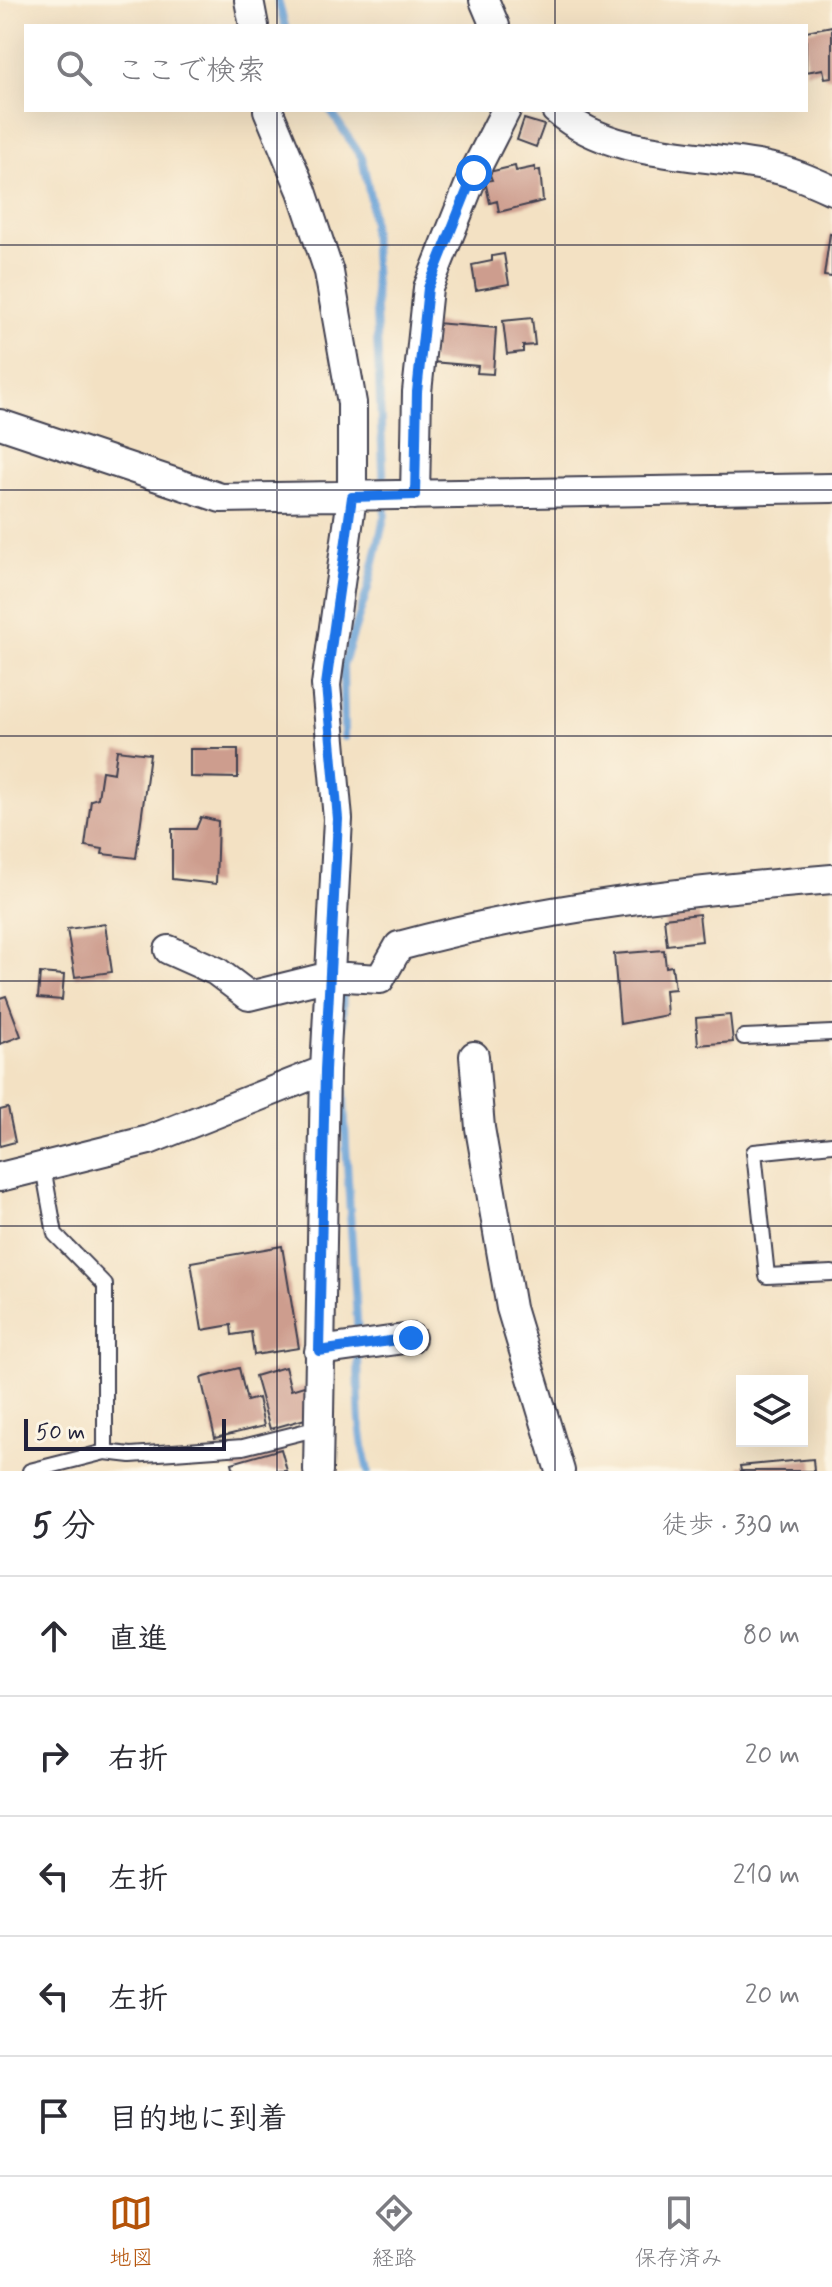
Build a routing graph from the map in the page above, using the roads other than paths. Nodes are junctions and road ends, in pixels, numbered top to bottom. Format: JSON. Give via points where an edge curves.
{"nodes":[{"id":1,"x":249,"y":0,"type":"edge"},
{"id":2,"x":484,"y":0,"type":"edge"},
{"id":3,"x":254,"y":24,"type":"edge"},
{"id":4,"x":494,"y":24,"type":"edge"},
{"id":5,"x":269,"y":112,"type":"edge"},
{"id":6,"x":505,"y":112,"type":"edge"},
{"id":7,"x":559,"y":112,"type":"edge"},
{"id":8,"x":832,"y":190,"type":"edge"},
{"id":9,"x":0,"y":424,"type":"edge"},
{"id":10,"x":832,"y":488,"type":"edge"},
{"id":11,"x":407,"y":496,"type":"junction"},
{"id":12,"x":356,"y":497,"type":"junction"},
{"id":13,"x":832,"y":879,"type":"edge"},
{"id":14,"x":169,"y":950,"type":"dead end"},
{"id":15,"x":330,"y":976,"type":"junction"},
{"id":16,"x":832,"y":1033,"type":"edge"},
{"id":17,"x":744,"y":1037,"type":"dead end"},
{"id":18,"x":474,"y":1056,"type":"dead end"},
{"id":19,"x":325,"y":1070,"type":"junction"},
{"id":20,"x":832,"y":1144,"type":"edge"},
{"id":21,"x":43,"y":1167,"type":"junction"},
{"id":22,"x":0,"y":1177,"type":"edge"},
{"id":23,"x":832,"y":1273,"type":"edge"},
{"id":24,"x":411,"y":1338,"type":"dead end"},
{"id":25,"x":329,"y":1349,"type":"junction"},
{"id":26,"x":319,"y":1428,"type":"junction"},
{"id":27,"x":105,"y":1452,"type":"junction"},
{"id":28,"x":30,"y":1471,"type":"edge"},
{"id":29,"x":318,"y":1471,"type":"edge"},
{"id":30,"x":560,"y":1471,"type":"edge"}],
"edges":[{"from":1,"to":3,"type":"street"},
{"from":2,"to":4,"type":"street"},
{"from":5,"to":12,"type":"street","via":[[329,272],[352,403]]},
{"from":6,"to":11,"type":"street","via":[[428,288]]},
{"from":7,"to":8,"type":"street","via":[[597,138],[770,167]]},
{"from":9,"to":12,"type":"street","via":[[221,498]]},
{"from":10,"to":11,"type":"street"},
{"from":11,"to":12,"type":"street"},
{"from":12,"to":15,"type":"street","via":[[326,685],[338,819]]},
{"from":13,"to":15,"type":"street","via":[[679,892],[445,933],[399,946],[380,979]]},
{"from":14,"to":15,"type":"street","via":[[216,971],[249,996]]},
{"from":15,"to":19,"type":"street"},
{"from":16,"to":17,"type":"lane"},
{"from":18,"to":30,"type":"street","via":[[480,1128],[511,1308]]},
{"from":19,"to":21,"type":"street","via":[[149,1140]]},
{"from":19,"to":25,"type":"street"},
{"from":20,"to":23,"type":"lane","via":[[754,1152],[767,1276]]},
{"from":21,"to":22,"type":"street"},
{"from":21,"to":27,"type":"lane","via":[[55,1234],[105,1285]]},
{"from":24,"to":25,"type":"street"},
{"from":25,"to":26,"type":"street"},
{"from":26,"to":27,"type":"lane","via":[[243,1447]]},
{"from":26,"to":29,"type":"street"},
{"from":27,"to":28,"type":"lane"}]}
